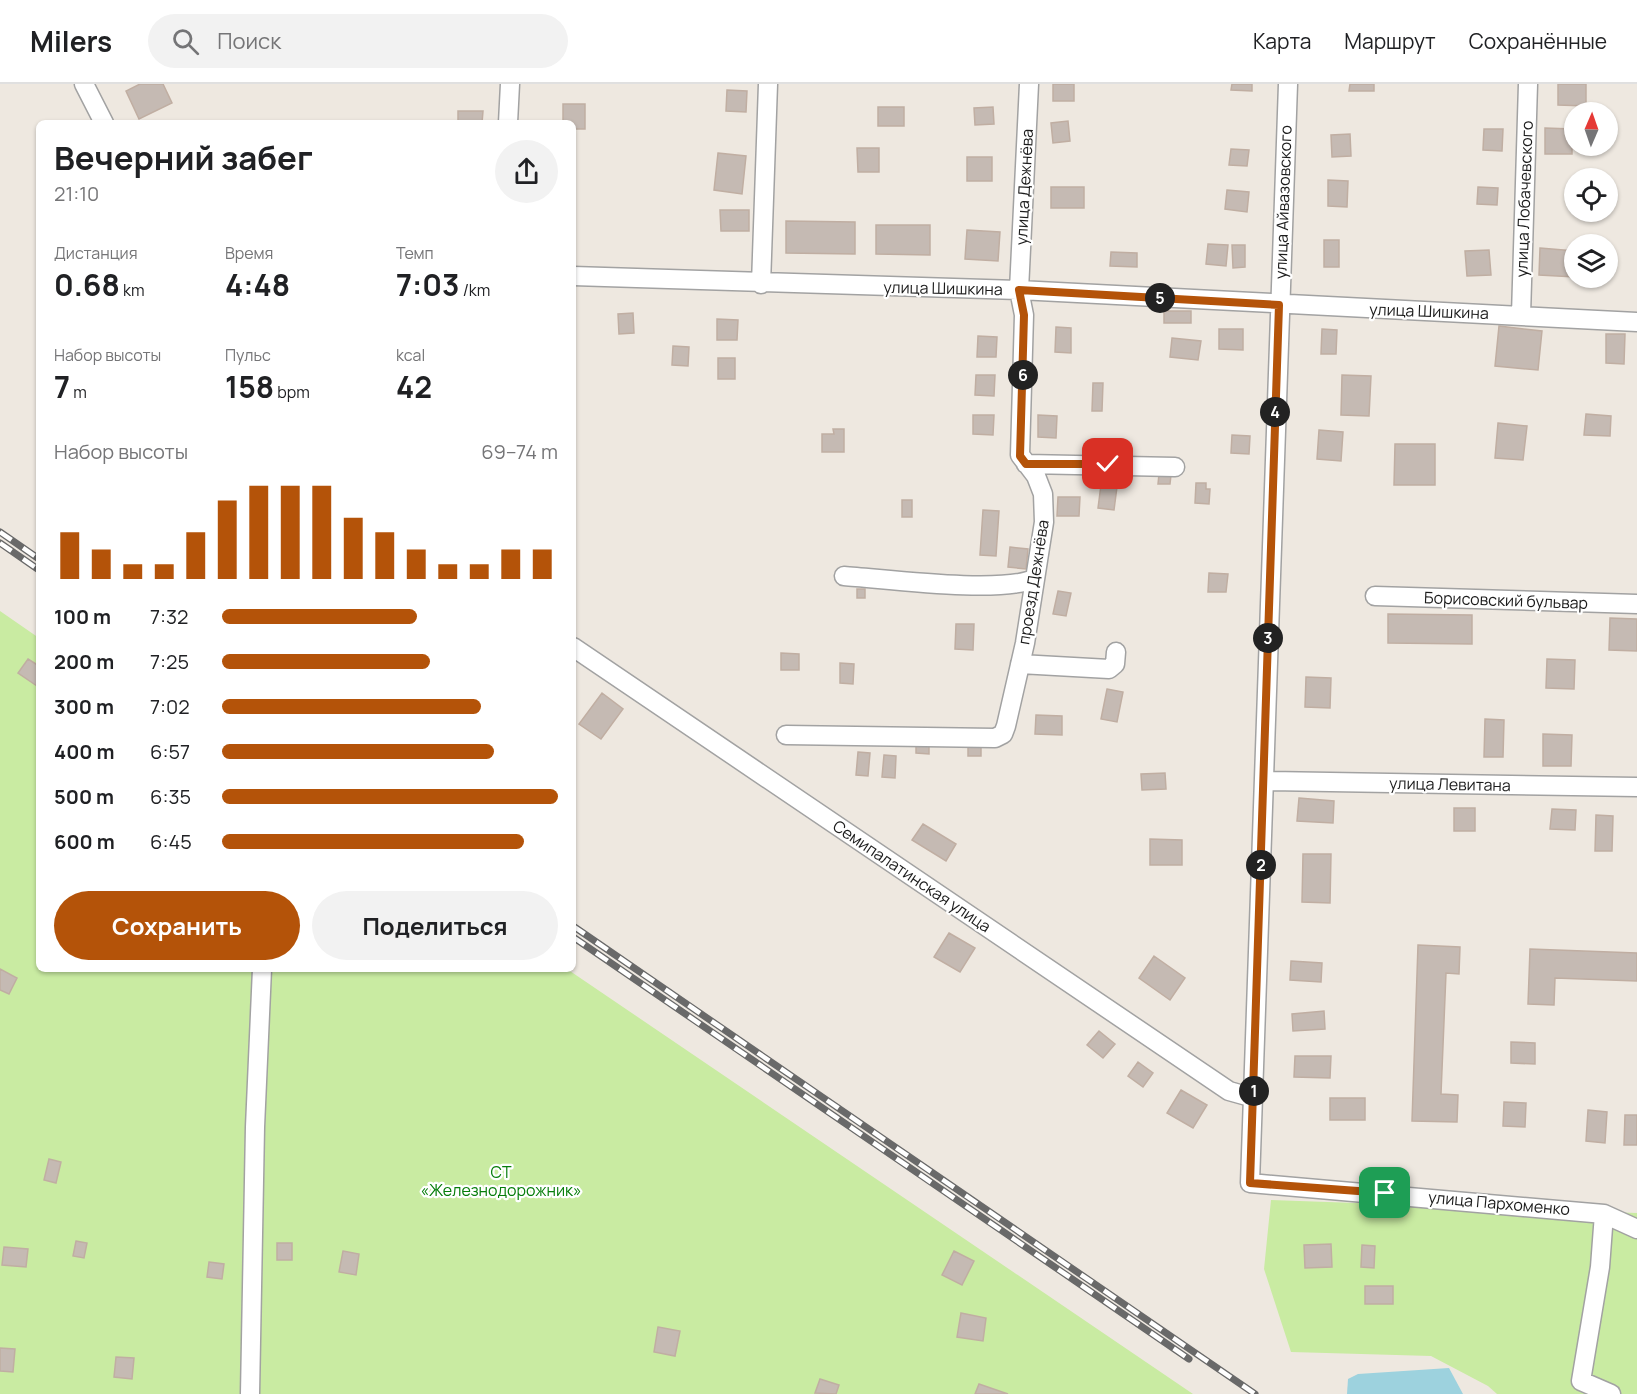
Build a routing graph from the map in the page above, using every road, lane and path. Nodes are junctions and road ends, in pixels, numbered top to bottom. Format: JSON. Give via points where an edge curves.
{"nodes":[{"id":1,"x":84,"y":84,"type":"edge"},
{"id":2,"x":510,"y":84,"type":"edge"},
{"id":3,"x":768,"y":84,"type":"edge"},
{"id":4,"x":1029,"y":84,"type":"edge"},
{"id":5,"x":1288,"y":84,"type":"edge"},
{"id":6,"x":1528,"y":84,"type":"edge"},
{"id":7,"x":102,"y":120,"type":"edge"},
{"id":8,"x":508,"y":120,"type":"edge"},
{"id":9,"x":576,"y":276,"type":"edge"},
{"id":10,"x":761,"y":284,"type":"junction"},
{"id":11,"x":1019,"y":290,"type":"junction"},
{"id":12,"x":1279,"y":305,"type":"junction"},
{"id":13,"x":1521,"y":315,"type":"junction"},
{"id":14,"x":1637,"y":322,"type":"edge"},
{"id":15,"x":1026,"y":464,"type":"junction"},
{"id":16,"x":1175,"y":467,"type":"dead end"},
{"id":17,"x":844,"y":576,"type":"dead end"},
{"id":18,"x":1034,"y":579,"type":"junction"},
{"id":19,"x":1375,"y":596,"type":"dead end"},
{"id":20,"x":1637,"y":604,"type":"edge"},
{"id":21,"x":576,"y":649,"type":"edge"},
{"id":22,"x":1116,"y":652,"type":"dead end"},
{"id":23,"x":1020,"y":664,"type":"junction"},
{"id":24,"x":786,"y":735,"type":"dead end"},
{"id":25,"x":1264,"y":781,"type":"junction"},
{"id":26,"x":1637,"y":787,"type":"edge"},
{"id":27,"x":262,"y":972,"type":"edge"},
{"id":28,"x":1254,"y":1098,"type":"junction"},
{"id":29,"x":1250,"y":1183,"type":"joint"},
{"id":30,"x":1604,"y":1214,"type":"junction"},
{"id":31,"x":1637,"y":1229,"type":"edge"},
{"id":32,"x":250,"y":1394,"type":"edge"},
{"id":33,"x":1611,"y":1394,"type":"edge"}],
"edges":[{"from":1,"to":7,"type":"street"},
{"from":2,"to":8,"type":"street"},
{"from":3,"to":10,"type":"street"},
{"from":4,"to":11,"type":"street","name":"улица Дежнёва"},
{"from":5,"to":12,"type":"street","name":"улица Айвазовского"},
{"from":6,"to":13,"type":"street","name":"улица Лобачевского"},
{"from":9,"to":10,"type":"street","name":"улица Шишкина"},
{"from":10,"to":11,"type":"street","name":"улица Шишкина"},
{"from":11,"to":12,"type":"street","name":"улица Шишкина"},
{"from":11,"to":15,"type":"street","name":"проезд Дежнёва","via":[[1024,315],[1020,456]]},
{"from":12,"to":13,"type":"street","name":"улица Шишкина"},
{"from":12,"to":25,"type":"street","name":"улица Айвазовского"},
{"from":13,"to":14,"type":"street","name":"улица Шишкина"},
{"from":15,"to":16,"type":"street"},
{"from":15,"to":18,"type":"street","name":"проезд Дежнёва","via":[[1043,494],[1044,522]]},
{"from":17,"to":18,"type":"street","via":[[988,585],[1023,584]]},
{"from":18,"to":23,"type":"street","name":"проезд Дежнёва"},
{"from":19,"to":20,"type":"street","name":"Борисовский бульвар"},
{"from":21,"to":28,"type":"street","name":"Семипалатинская улица","via":[[1229,1091]]},
{"from":22,"to":23,"type":"street","via":[[1115,664],[1109,669]]},
{"from":23,"to":24,"type":"street","name":"проезд Дежнёва","via":[[1003,734],[995,738]]},
{"from":25,"to":26,"type":"street","name":"улица Левитана"},
{"from":25,"to":28,"type":"street","name":"улица Айвазовского"},
{"from":27,"to":32,"type":"street"},
{"from":28,"to":29,"type":"street","name":"улица Айвазовского"},
{"from":29,"to":30,"type":"street","name":"улица Пархоменко"},
{"from":30,"to":31,"type":"street","name":"улица Пархоменко"},
{"from":30,"to":33,"type":"street","via":[[1600,1267],[1581,1381]]}]}
